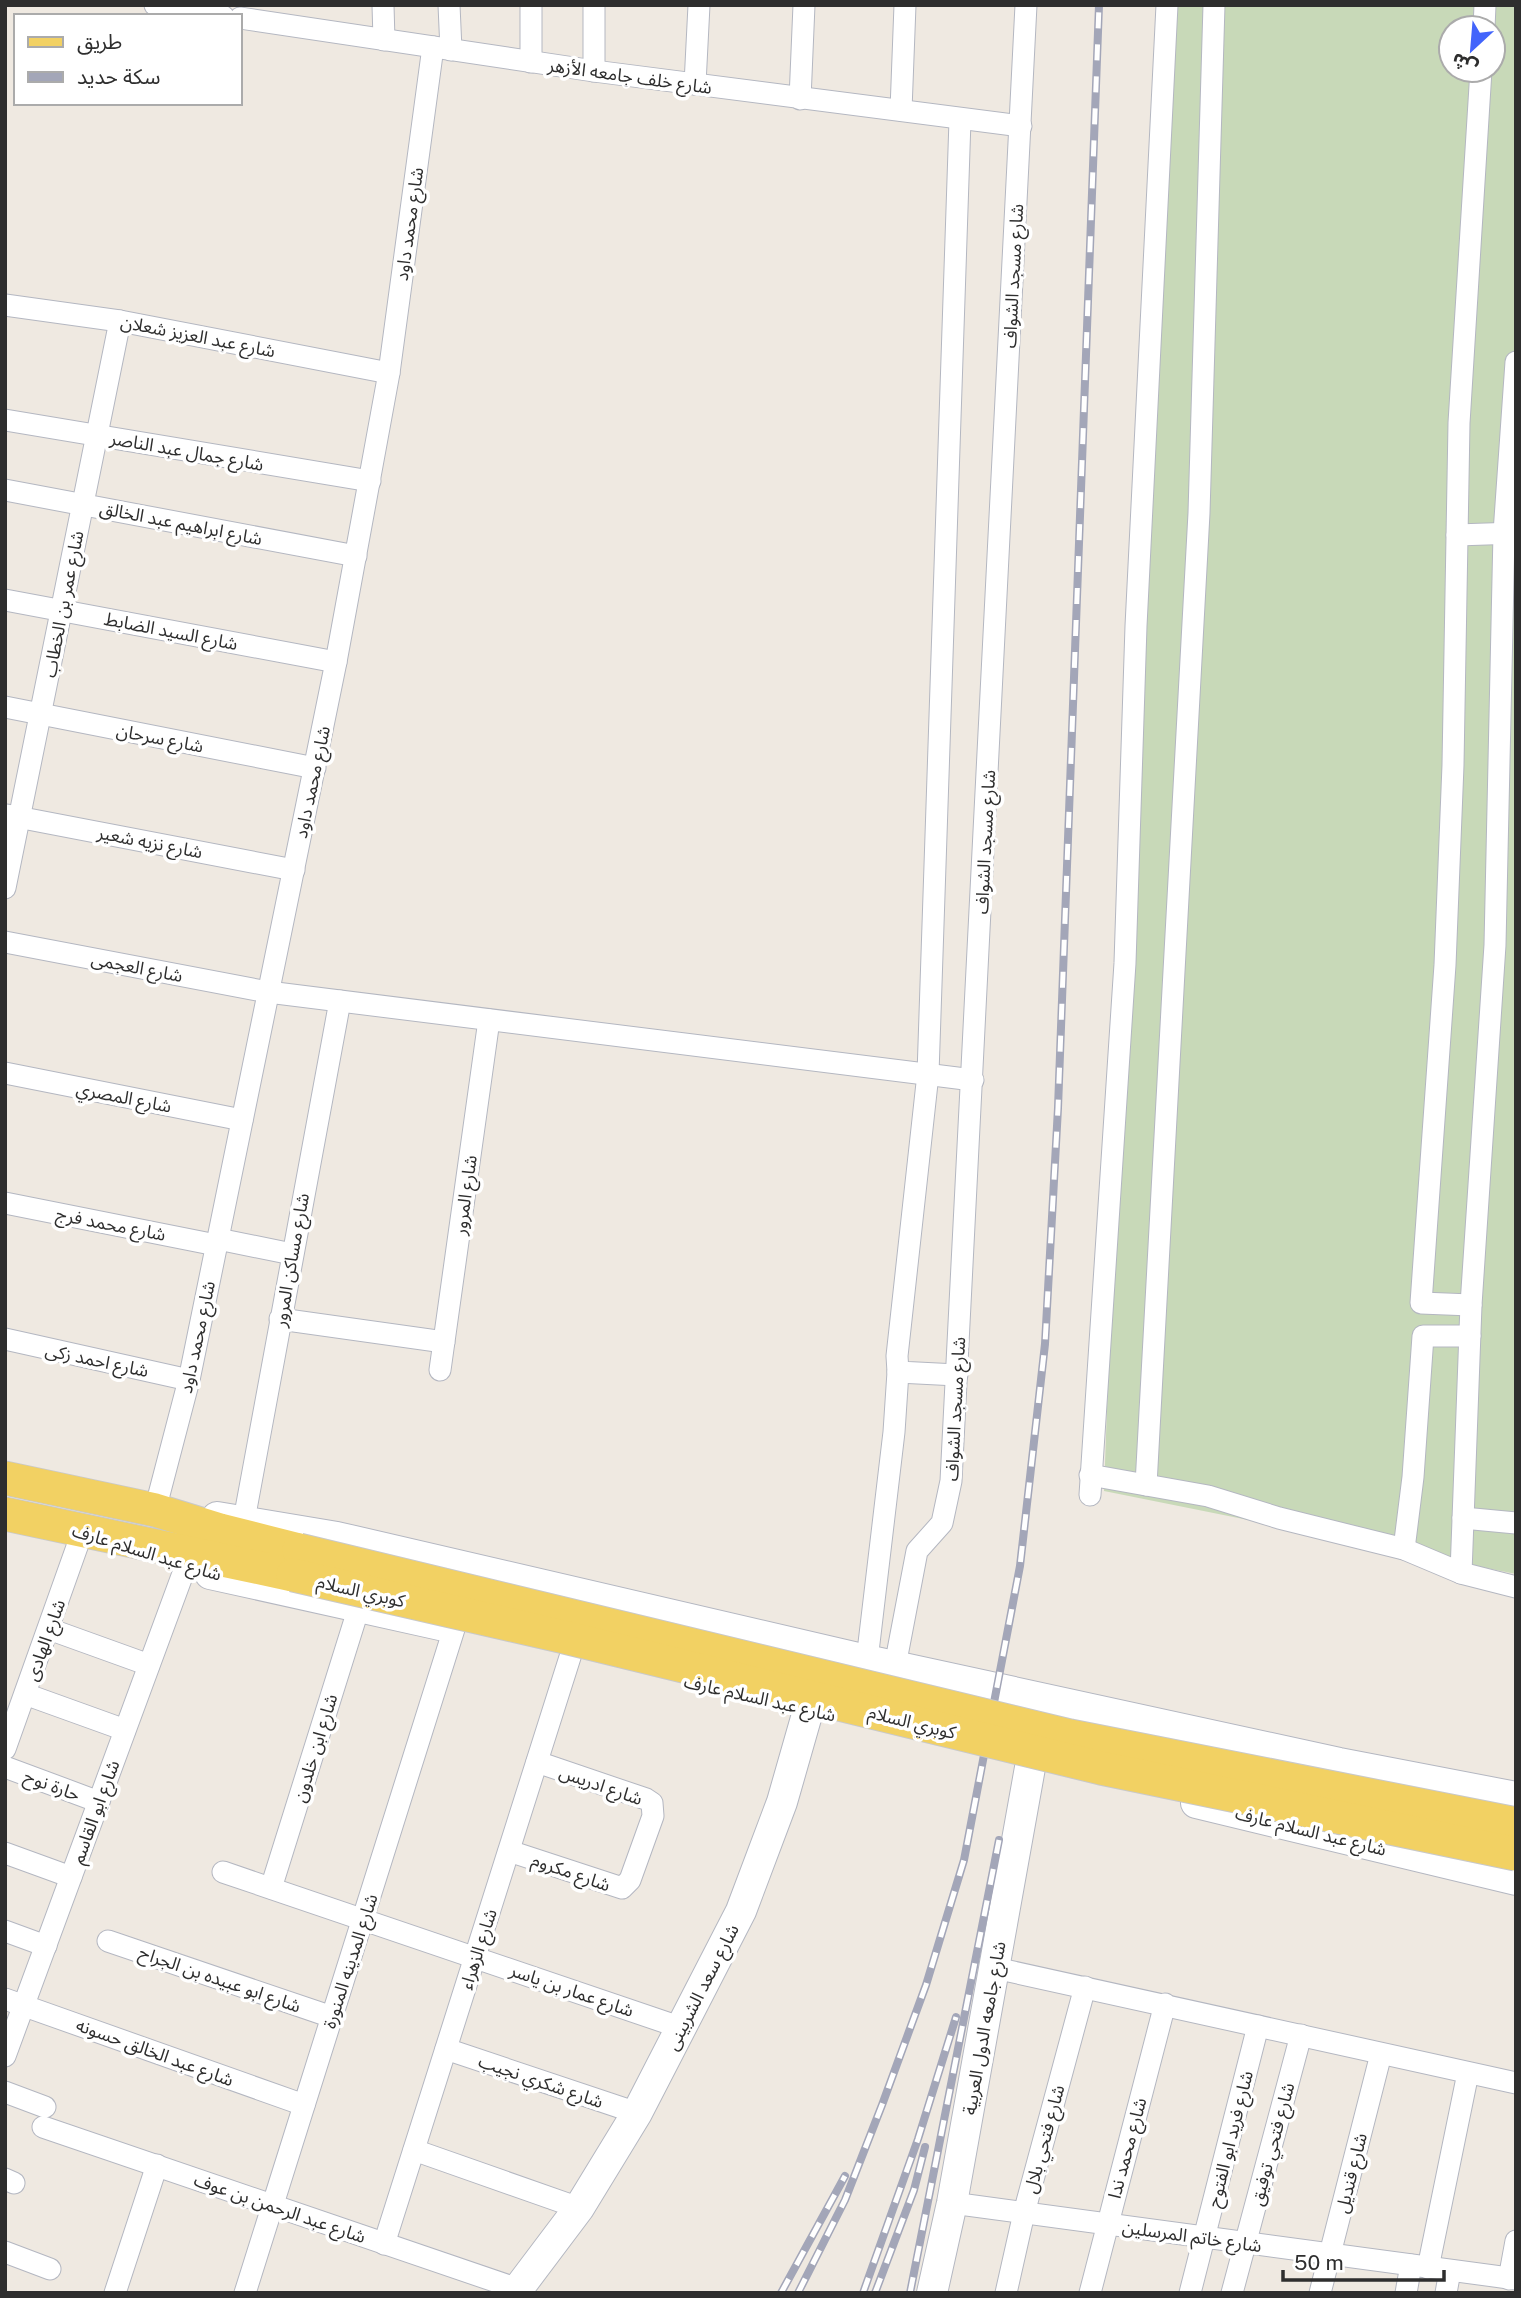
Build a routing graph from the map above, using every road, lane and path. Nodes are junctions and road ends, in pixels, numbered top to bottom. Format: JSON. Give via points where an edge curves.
{"nodes":[{"id":1,"x":155,"y":5,"type":"edge"},
{"id":2,"x":383,"y":5,"type":"edge"},
{"id":3,"x":449,"y":5,"type":"edge"},
{"id":4,"x":531,"y":5,"type":"edge"},
{"id":5,"x":594,"y":5,"type":"edge"},
{"id":6,"x":699,"y":5,"type":"edge"},
{"id":7,"x":804,"y":5,"type":"edge"},
{"id":8,"x":905,"y":5,"type":"edge"},
{"id":9,"x":1026,"y":5,"type":"edge"},
{"id":10,"x":1167,"y":5,"type":"edge"},
{"id":11,"x":1213,"y":5,"type":"edge"},
{"id":12,"x":190,"y":8,"type":"edge"},
{"id":13,"x":215,"y":14,"type":"edge"},
{"id":14,"x":289,"y":15,"type":"edge"},
{"id":15,"x":242,"y":18,"type":"edge"},
{"id":16,"x":384,"y":40,"type":"junction"},
{"id":17,"x":442,"y":49,"type":"junction"},
{"id":18,"x":531,"y":62,"type":"junction"},
{"id":19,"x":594,"y":71,"type":"junction"},
{"id":20,"x":695,"y":84,"type":"junction"},
{"id":21,"x":1480,"y":84,"type":"edge"},
{"id":22,"x":800,"y":99,"type":"junction"},
{"id":23,"x":901,"y":110,"type":"junction"},
{"id":24,"x":960,"y":120,"type":"junction"},
{"id":25,"x":1021,"y":126,"type":"junction"},
{"id":26,"x":5,"y":305,"type":"edge"},
{"id":27,"x":120,"y":321,"type":"junction"},
{"id":28,"x":1516,"y":362,"type":"edge"},
{"id":29,"x":389,"y":373,"type":"junction"},
{"id":30,"x":5,"y":420,"type":"edge"},
{"id":31,"x":97,"y":435,"type":"junction"},
{"id":32,"x":370,"y":481,"type":"junction"},
{"id":33,"x":5,"y":490,"type":"edge"},
{"id":34,"x":83,"y":504,"type":"junction"},
{"id":35,"x":1510,"y":533,"type":"edge"},
{"id":36,"x":1457,"y":535,"type":"junction"},
{"id":37,"x":356,"y":556,"type":"junction"},
{"id":38,"x":5,"y":600,"type":"edge"},
{"id":39,"x":62,"y":610,"type":"junction"},
{"id":40,"x":336,"y":662,"type":"junction"},
{"id":41,"x":5,"y":707,"type":"edge"},
{"id":42,"x":41,"y":714,"type":"junction"},
{"id":43,"x":315,"y":768,"type":"junction"},
{"id":44,"x":12,"y":816,"type":"edge"},
{"id":45,"x":294,"y":870,"type":"junction"},
{"id":46,"x":5,"y":888,"type":"edge"},
{"id":47,"x":5,"y":942,"type":"edge"},
{"id":48,"x":268,"y":992,"type":"junction"},
{"id":49,"x":340,"y":1001,"type":"junction"},
{"id":50,"x":489,"y":1020,"type":"junction"},
{"id":51,"x":5,"y":1073,"type":"edge"},
{"id":52,"x":928,"y":1074,"type":"junction"},
{"id":53,"x":972,"y":1080,"type":"junction"},
{"id":54,"x":242,"y":1120,"type":"junction"},
{"id":55,"x":5,"y":1203,"type":"edge"},
{"id":56,"x":217,"y":1242,"type":"junction"},
{"id":57,"x":292,"y":1254,"type":"junction"},
{"id":58,"x":1471,"y":1305,"type":"junction"},
{"id":59,"x":280,"y":1319,"type":"junction"},
{"id":60,"x":1471,"y":1336,"type":"junction"},
{"id":61,"x":5,"y":1339,"type":"edge"},
{"id":62,"x":444,"y":1342,"type":"junction"},
{"id":63,"x":440,"y":1370,"type":"dead end"},
{"id":64,"x":898,"y":1372,"type":"junction"},
{"id":65,"x":957,"y":1375,"type":"junction"},
{"id":66,"x":189,"y":1380,"type":"junction"},
{"id":67,"x":5,"y":1478,"type":"edge"},
{"id":68,"x":1146,"y":1485,"type":"junction"},
{"id":69,"x":155,"y":1510,"type":"junction"},
{"id":70,"x":5,"y":1514,"type":"edge"},
{"id":71,"x":1463,"y":1518,"type":"junction"},
{"id":72,"x":244,"y":1520,"type":"junction"},
{"id":73,"x":1516,"y":1523,"type":"edge"},
{"id":74,"x":94,"y":1533,"type":"junction"},
{"id":75,"x":337,"y":1537,"type":"junction"},
{"id":76,"x":1404,"y":1549,"type":"junction"},
{"id":77,"x":296,"y":1562,"type":"junction"},
{"id":78,"x":185,"y":1568,"type":"junction"},
{"id":79,"x":1461,"y":1573,"type":"junction"},
{"id":80,"x":1516,"y":1587,"type":"edge"},
{"id":81,"x":322,"y":1599,"type":"junction"},
{"id":82,"x":359,"y":1607,"type":"junction"},
{"id":83,"x":49,"y":1629,"type":"junction"},
{"id":84,"x":454,"y":1629,"type":"junction"},
{"id":85,"x":824,"y":1651,"type":"junction"},
{"id":86,"x":571,"y":1654,"type":"junction"},
{"id":87,"x":881,"y":1663,"type":"junction"},
{"id":88,"x":149,"y":1665,"type":"junction"},
{"id":89,"x":25,"y":1694,"type":"junction"},
{"id":90,"x":810,"y":1709,"type":"junction"},
{"id":91,"x":1102,"y":1712,"type":"junction"},
{"id":92,"x":125,"y":1730,"type":"junction"},
{"id":93,"x":5,"y":1749,"type":"edge"},
{"id":94,"x":537,"y":1762,"type":"junction"},
{"id":95,"x":1031,"y":1762,"type":"junction"},
{"id":96,"x":1339,"y":1763,"type":"junction"},
{"id":97,"x":5,"y":1767,"type":"edge"},
{"id":98,"x":1091,"y":1777,"type":"junction"},
{"id":99,"x":1516,"y":1797,"type":"edge"},
{"id":100,"x":99,"y":1802,"type":"junction"},
{"id":101,"x":1516,"y":1824,"type":"edge"},
{"id":102,"x":1332,"y":1837,"type":"junction"},
{"id":103,"x":509,"y":1851,"type":"junction"},
{"id":104,"x":5,"y":1853,"type":"edge"},
{"id":105,"x":1516,"y":1854,"type":"edge"},
{"id":106,"x":223,"y":1872,"type":"dead end"},
{"id":107,"x":71,"y":1877,"type":"junction"},
{"id":108,"x":630,"y":1880,"type":"joint"},
{"id":109,"x":1516,"y":1880,"type":"edge"},
{"id":110,"x":271,"y":1888,"type":"junction"},
{"id":111,"x":363,"y":1920,"type":"junction"},
{"id":112,"x":5,"y":1931,"type":"edge"},
{"id":113,"x":108,"y":1941,"type":"dead end"},
{"id":114,"x":46,"y":1946,"type":"junction"},
{"id":115,"x":475,"y":1958,"type":"junction"},
{"id":116,"x":995,"y":1968,"type":"junction"},
{"id":117,"x":1085,"y":1987,"type":"junction"},
{"id":118,"x":15,"y":2002,"type":"edge"},
{"id":119,"x":1165,"y":2004,"type":"junction"},
{"id":120,"x":332,"y":2017,"type":"junction"},
{"id":121,"x":1258,"y":2026,"type":"junction"},
{"id":122,"x":682,"y":2028,"type":"junction"},
{"id":123,"x":1301,"y":2035,"type":"junction"},
{"id":124,"x":446,"y":2049,"type":"junction"},
{"id":125,"x":1381,"y":2054,"type":"junction"},
{"id":126,"x":5,"y":2056,"type":"edge"},
{"id":127,"x":1468,"y":2073,"type":"junction"},
{"id":128,"x":1516,"y":2083,"type":"edge"},
{"id":129,"x":5,"y":2092,"type":"edge"},
{"id":130,"x":304,"y":2105,"type":"junction"},
{"id":131,"x":636,"y":2113,"type":"junction"},
{"id":132,"x":414,"y":2150,"type":"junction"},
{"id":133,"x":157,"y":2165,"type":"junction"},
{"id":134,"x":952,"y":2203,"type":"junction"},
{"id":135,"x":273,"y":2205,"type":"junction"},
{"id":136,"x":579,"y":2208,"type":"junction"},
{"id":137,"x":1024,"y":2213,"type":"junction"},
{"id":138,"x":1106,"y":2224,"type":"junction"},
{"id":139,"x":1205,"y":2238,"type":"junction"},
{"id":140,"x":1516,"y":2241,"type":"edge"},
{"id":141,"x":1246,"y":2243,"type":"junction"},
{"id":142,"x":384,"y":2244,"type":"junction"},
{"id":143,"x":5,"y":2252,"type":"edge"},
{"id":144,"x":1331,"y":2255,"type":"junction"},
{"id":145,"x":1420,"y":2267,"type":"junction"},
{"id":146,"x":50,"y":2269,"type":"dead end"},
{"id":147,"x":1450,"y":2271,"type":"junction"},
{"id":148,"x":1513,"y":2279,"type":"edge"},
{"id":149,"x":516,"y":2291,"type":"edge"},
{"id":150,"x":115,"y":2293,"type":"edge"},
{"id":151,"x":245,"y":2293,"type":"edge"},
{"id":152,"x":932,"y":2293,"type":"edge"},
{"id":153,"x":1006,"y":2293,"type":"edge"},
{"id":154,"x":1090,"y":2293,"type":"edge"},
{"id":155,"x":1190,"y":2293,"type":"edge"},
{"id":156,"x":1232,"y":2293,"type":"edge"},
{"id":157,"x":1320,"y":2293,"type":"edge"},
{"id":158,"x":1405,"y":2293,"type":"edge"},
{"id":159,"x":1446,"y":2293,"type":"edge"}],
"edges":[{"from":1,"to":12,"type":"street"},
{"from":2,"to":16,"type":"street"},
{"from":3,"to":17,"type":"street","name":"شارع محمد داود"},
{"from":4,"to":18,"type":"street"},
{"from":5,"to":19,"type":"street"},
{"from":6,"to":20,"type":"street"},
{"from":7,"to":22,"type":"street"},
{"from":8,"to":23,"type":"street"},
{"from":9,"to":25,"type":"street","name":"شارع مسجد الشواف"},
{"from":10,"to":68,"type":"street","via":[[1136,626],[1125,963],[1090,1485]]},
{"from":11,"to":68,"type":"street","via":[[1199,513]]},
{"from":12,"to":13,"type":"street"},
{"from":14,"to":15,"type":"street","name":"شارع خلف جامعه الأزهر"},
{"from":14,"to":16,"type":"street","name":"شارع خلف جامعه الأزهر"},
{"from":16,"to":17,"type":"street","name":"شارع خلف جامعه الأزهر"},
{"from":17,"to":18,"type":"street","name":"شارع خلف جامعه الأزهر"},
{"from":17,"to":29,"type":"street","name":"شارع محمد داود"},
{"from":18,"to":19,"type":"street","name":"شارع خلف جامعه الأزهر"},
{"from":19,"to":20,"type":"street","name":"شارع خلف جامعه الأزهر"},
{"from":20,"to":22,"type":"street","name":"شارع خلف جامعه الأزهر"},
{"from":21,"to":36,"type":"street","via":[[1464,310]]},
{"from":22,"to":23,"type":"street","name":"شارع خلف جامعه الأزهر"},
{"from":23,"to":24,"type":"street","name":"شارع خلف جامعه الأزهر"},
{"from":24,"to":25,"type":"street","name":"شارع خلف جامعه الأزهر"},
{"from":24,"to":52,"type":"street"},
{"from":25,"to":53,"type":"street","name":"شارع مسجد الشواف"},
{"from":26,"to":27,"type":"street","name":"شارع عبد العزيز شعلان"},
{"from":27,"to":29,"type":"street","name":"شارع عبد العزيز شعلان"},
{"from":27,"to":31,"type":"street","name":"شارع عمر بن الخطاب"},
{"from":28,"to":35,"type":"street"},
{"from":29,"to":32,"type":"street","name":"شارع محمد داود"},
{"from":30,"to":31,"type":"street","name":"شارع جمال عبد الناصر"},
{"from":31,"to":32,"type":"street","name":"شارع جمال عبد الناصر"},
{"from":31,"to":34,"type":"street","name":"شارع عمر بن الخطاب"},
{"from":32,"to":37,"type":"street","name":"شارع محمد داود"},
{"from":33,"to":34,"type":"street","name":"شارع ابراهيم عبد الخالق"},
{"from":34,"to":37,"type":"street","name":"شارع ابراهيم عبد الخالق"},
{"from":34,"to":39,"type":"street","name":"شارع عمر بن الخطاب"},
{"from":35,"to":36,"type":"street"},
{"from":35,"to":58,"type":"street","via":[[1495,945]]},
{"from":36,"to":58,"type":"street","via":[[1446,965],[1421,1303]]},
{"from":37,"to":40,"type":"street","name":"شارع محمد داود"},
{"from":38,"to":39,"type":"street","name":"شارع السيد الضابط"},
{"from":39,"to":40,"type":"street","name":"شارع السيد الضابط"},
{"from":39,"to":42,"type":"street","name":"شارع عمر بن الخطاب"},
{"from":40,"to":43,"type":"street","name":"شارع محمد داود"},
{"from":41,"to":42,"type":"street","name":"شارع سرحان"},
{"from":42,"to":43,"type":"street","name":"شارع سرحان"},
{"from":42,"to":44,"type":"street","name":"شارع عمر بن الخطاب"},
{"from":43,"to":45,"type":"street","name":"شارع محمد داود"},
{"from":44,"to":45,"type":"street","name":"شارع نزيه شعير"},
{"from":44,"to":46,"type":"street","name":"شارع عمر بن الخطاب"},
{"from":45,"to":48,"type":"street","name":"شارع محمد داود"},
{"from":47,"to":48,"type":"street","name":"شارع العجمى"},
{"from":48,"to":49,"type":"street","name":"شارع العجمى"},
{"from":48,"to":54,"type":"street","name":"شارع محمد داود"},
{"from":49,"to":50,"type":"street","name":"شارع العجمى"},
{"from":49,"to":57,"type":"street","name":"شارع مساكن المرور"},
{"from":50,"to":52,"type":"street","name":"شارع العجمى"},
{"from":50,"to":62,"type":"street","name":"شارع المرور"},
{"from":51,"to":54,"type":"street","name":"شارع المصري"},
{"from":52,"to":53,"type":"street","name":"شارع العجمى"},
{"from":52,"to":64,"type":"street"},
{"from":53,"to":65,"type":"street","name":"شارع مسجد الشواف"},
{"from":54,"to":56,"type":"street","name":"شارع محمد داود"},
{"from":55,"to":56,"type":"street","name":"شارع محمد فرج"},
{"from":56,"to":57,"type":"street","name":"شارع محمد فرج"},
{"from":56,"to":66,"type":"street","name":"شارع محمد داود"},
{"from":57,"to":59,"type":"street","name":"شارع مساكن المرور"},
{"from":58,"to":60,"type":"street"},
{"from":59,"to":62,"type":"street"},
{"from":59,"to":72,"type":"street","name":"شارع مساكن المرور"},
{"from":60,"to":71,"type":"street"},
{"from":60,"to":76,"type":"street","via":[[1423,1336]]},
{"from":61,"to":66,"type":"street","name":"شارع احمد زكى"},
{"from":62,"to":63,"type":"street","name":"شارع المرور"},
{"from":64,"to":65,"type":"street"},
{"from":64,"to":87,"type":"street"},
{"from":65,"to":87,"type":"street","name":"شارع مسجد الشواف","via":[[948,1502],[942,1523],[916,1551]]},
{"from":66,"to":69,"type":"street","name":"شارع محمد داود"},
{"from":67,"to":69,"type":"main road","name":"شارع عبد السلام عارف"},
{"from":68,"to":76,"type":"street","via":[[1208,1496]]},
{"from":69,"to":72,"type":"main road","name":"شارع عبد السلام عارف"},
{"from":69,"to":77,"type":"main road","name":"كوبري السلام","via":[[220,1530]]},
{"from":70,"to":74,"type":"main road","name":"شارع عبد السلام عارف"},
{"from":71,"to":73,"type":"street"},
{"from":71,"to":79,"type":"street"},
{"from":72,"to":75,"type":"main road","name":"شارع عبد السلام عارف"},
{"from":74,"to":77,"type":"main road","name":"كوبري السلام"},
{"from":74,"to":78,"type":"main road","name":"شارع عبد السلام عارف"},
{"from":74,"to":83,"type":"street","name":"شارع الهادى"},
{"from":75,"to":81,"type":"main road"},
{"from":75,"to":85,"type":"main road","name":"شارع عبد السلام عارف"},
{"from":76,"to":79,"type":"street"},
{"from":77,"to":101,"type":"main road","name":"كوبري السلام","bridge":true,"via":[[1070,1736]]},
{"from":77,"to":105,"type":"main road","name":"كوبري السلام","bridge":true,"via":[[573,1639],[1101,1768]]},
{"from":78,"to":81,"type":"main road","name":"شارع عبد السلام عارف"},
{"from":78,"to":88,"type":"street","name":"شارع ابو القاسم"},
{"from":79,"to":80,"type":"street"},
{"from":81,"to":82,"type":"main road","name":"شارع عبد السلام عارف"},
{"from":82,"to":84,"type":"main road","name":"شارع عبد السلام عارف"},
{"from":82,"to":110,"type":"street","name":"شارع ابن خلدون"},
{"from":83,"to":88,"type":"street"},
{"from":83,"to":89,"type":"street","name":"شارع الهادى"},
{"from":84,"to":86,"type":"main road","name":"شارع عبد السلام عارف"},
{"from":84,"to":111,"type":"street","name":"شارع المدينه المنورة"},
{"from":85,"to":87,"type":"main road","name":"شارع عبد السلام عارف"},
{"from":85,"to":90,"type":"main road","name":"شارع سعد الشربينى"},
{"from":86,"to":90,"type":"main road","name":"شارع عبد السلام عارف"},
{"from":86,"to":94,"type":"street","name":"شارع الزهراء"},
{"from":87,"to":91,"type":"main road","name":"شارع عبد السلام عارف"},
{"from":88,"to":92,"type":"street","name":"شارع ابو القاسم"},
{"from":89,"to":92,"type":"street"},
{"from":89,"to":93,"type":"street","name":"شارع الهادى"},
{"from":90,"to":95,"type":"main road","name":"شارع عبد السلام عارف"},
{"from":90,"to":122,"type":"main road","name":"شارع سعد الشربينى","via":[[782,1802],[741,1911]]},
{"from":91,"to":96,"type":"main road","name":"شارع عبد السلام عارف"},
{"from":91,"to":98,"type":"main road"},
{"from":92,"to":100,"type":"street","name":"شارع ابو القاسم"},
{"from":94,"to":103,"type":"street","name":"شارع الزهراء"},
{"from":94,"to":108,"type":"street","name":"شارع ادريس","via":[[652,1803],[653,1816]]},
{"from":95,"to":98,"type":"main road","name":"شارع عبد السلام عارف"},
{"from":95,"to":116,"type":"main road","name":"شارع جامعه الدول العربية"},
{"from":96,"to":99,"type":"main road","name":"شارع عبد السلام عارف"},
{"from":96,"to":102,"type":"main road"},
{"from":97,"to":100,"type":"street","name":"حارة نوح"},
{"from":98,"to":102,"type":"main road","name":"شارع عبد السلام عارف"},
{"from":100,"to":107,"type":"street","name":"شارع ابو القاسم"},
{"from":102,"to":109,"type":"main road","name":"شارع عبد السلام عارف"},
{"from":103,"to":108,"type":"street","name":"شارع مكروم","via":[[616,1888]]},
{"from":103,"to":115,"type":"street","name":"شارع الزهراء"},
{"from":104,"to":107,"type":"street"},
{"from":106,"to":110,"type":"street","name":"شارع عمار بن ياسر"},
{"from":107,"to":114,"type":"street","name":"شارع ابو القاسم"},
{"from":110,"to":111,"type":"street","name":"شارع عمار بن ياسر"},
{"from":111,"to":115,"type":"street","name":"شارع عمار بن ياسر"},
{"from":111,"to":120,"type":"street","name":"شارع المدينه المنورة"},
{"from":112,"to":114,"type":"street"},
{"from":113,"to":120,"type":"street","name":"شارع ابو عبيده بن الجراح"},
{"from":114,"to":118,"type":"street","name":"شارع ابو القاسم"},
{"from":115,"to":122,"type":"street","name":"شارع عمار بن ياسر"},
{"from":115,"to":124,"type":"street","name":"شارع الزهراء"},
{"from":116,"to":117,"type":"street"},
{"from":116,"to":134,"type":"main road","name":"شارع جامعه الدول العربية"},
{"from":117,"to":119,"type":"street"},
{"from":117,"to":137,"type":"street","name":"شارع فتحي بلال"},
{"from":118,"to":126,"type":"street","name":"شارع ابو القاسم"},
{"from":118,"to":130,"type":"street","name":"شارع عبد الخالق حسونه"},
{"from":119,"to":121,"type":"street"},
{"from":119,"to":138,"type":"street","name":"شارع محمد ندا"},
{"from":120,"to":130,"type":"street","name":"شارع المدينه المنورة"},
{"from":121,"to":123,"type":"street"},
{"from":121,"to":139,"type":"street","name":"شارع فريد ابو الفتوح"},
{"from":122,"to":131,"type":"main road","name":"شارع سعد الشربينى"},
{"from":123,"to":125,"type":"street"},
{"from":123,"to":141,"type":"street","name":"شارع فتحي توفيق"},
{"from":124,"to":131,"type":"street","name":"شارع شكري نجيب"},
{"from":124,"to":132,"type":"street","name":"شارع الزهراء"},
{"from":125,"to":127,"type":"street"},
{"from":125,"to":144,"type":"street","name":"شارع قنديل"},
{"from":127,"to":128,"type":"street"},
{"from":127,"to":145,"type":"street"},
{"from":129,"to":133,"type":"street","name":"شارع عبد الرحمن بن عوف","via":[[44,2117]]},
{"from":130,"to":135,"type":"street","name":"شارع المدينه المنورة"},
{"from":131,"to":136,"type":"main road","name":"شارع سعد الشربينى"},
{"from":132,"to":136,"type":"street"},
{"from":132,"to":142,"type":"street","name":"شارع الزهراء"},
{"from":133,"to":135,"type":"street","name":"شارع عبد الرحمن بن عوف"},
{"from":133,"to":150,"type":"street"},
{"from":134,"to":137,"type":"street","name":"شارع خاتم المرسلين"},
{"from":134,"to":152,"type":"main road","name":"شارع جامعه الدول العربية"},
{"from":135,"to":142,"type":"street","name":"شارع عبد الرحمن بن عوف"},
{"from":135,"to":151,"type":"street","name":"شارع المدينه المنورة"},
{"from":136,"to":149,"type":"main road","name":"شارع سعد الشربينى"},
{"from":137,"to":138,"type":"street","name":"شارع خاتم المرسلين"},
{"from":137,"to":153,"type":"street","name":"شارع فتحي بلال"},
{"from":138,"to":139,"type":"street","name":"شارع خاتم المرسلين"},
{"from":138,"to":154,"type":"street","name":"شارع محمد ندا"},
{"from":139,"to":141,"type":"street","name":"شارع خاتم المرسلين"},
{"from":139,"to":155,"type":"street","name":"شارع فريد ابو الفتوح"},
{"from":140,"to":148,"type":"street"},
{"from":141,"to":144,"type":"street","name":"شارع خاتم المرسلين"},
{"from":141,"to":156,"type":"street","name":"شارع فتحي توفيق"},
{"from":142,"to":149,"type":"street","name":"شارع عبد الرحمن بن عوف"},
{"from":143,"to":146,"type":"street"},
{"from":144,"to":145,"type":"street","name":"شارع خاتم المرسلين"},
{"from":144,"to":157,"type":"street","name":"شارع قنديل"},
{"from":145,"to":147,"type":"street","name":"شارع خاتم المرسلين"},
{"from":145,"to":158,"type":"street"},
{"from":147,"to":148,"type":"street","name":"شارع خاتم المرسلين"},
{"from":147,"to":159,"type":"street"}]}
